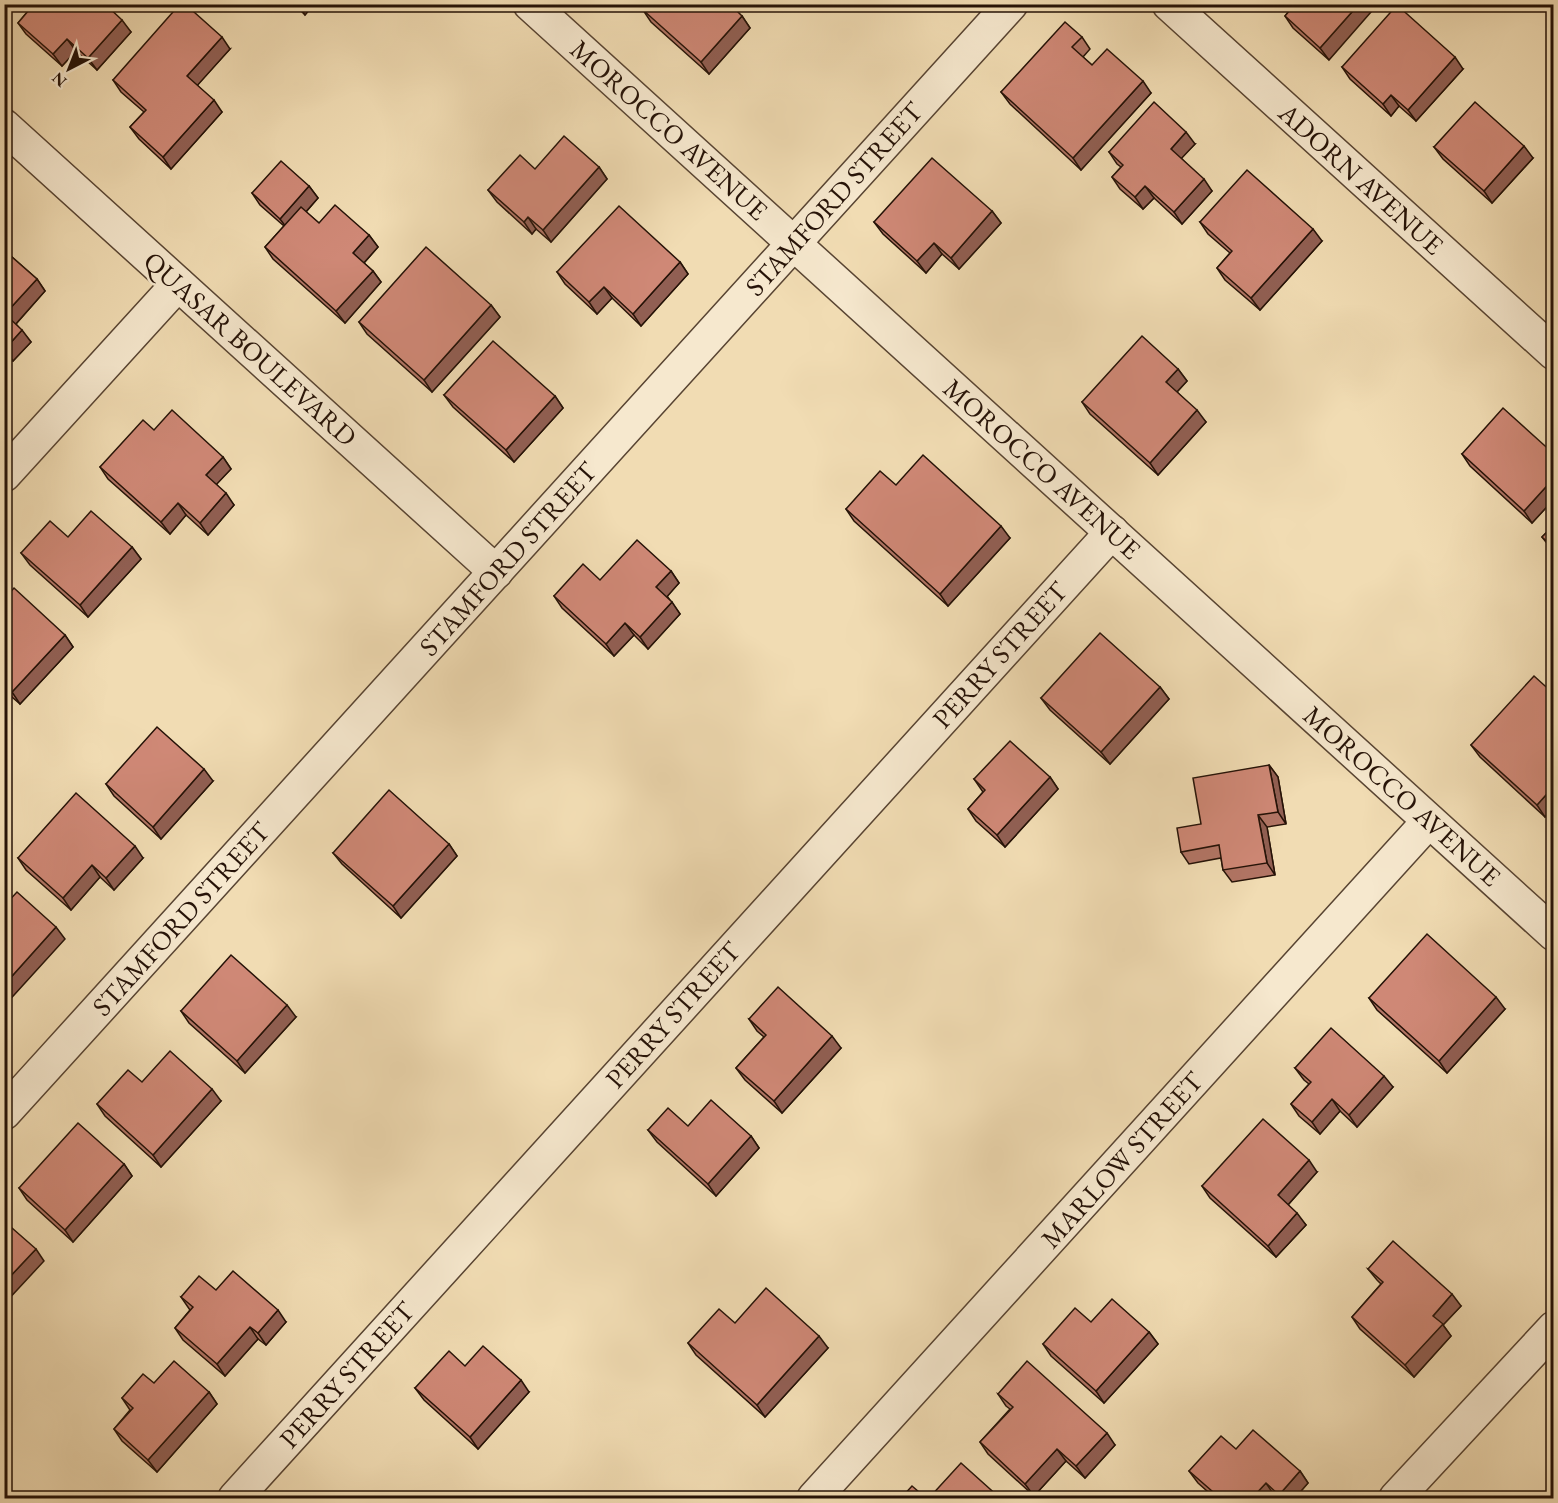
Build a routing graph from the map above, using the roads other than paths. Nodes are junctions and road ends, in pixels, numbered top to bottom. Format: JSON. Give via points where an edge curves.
{"nodes":[{"id":1,"x":530,"y":4,"type":"edge"},
{"id":2,"x":1011,"y":4,"type":"edge"},
{"id":3,"x":1169,"y":4,"type":"edge"},
{"id":4,"x":4,"y":126,"type":"edge"},
{"id":5,"x":794,"y":244,"type":"junction"},
{"id":6,"x":178,"y":284,"type":"junction"},
{"id":7,"x":1554,"y":353,"type":"edge"},
{"id":8,"x":4,"y":475,"type":"edge"},
{"id":9,"x":1112,"y":532,"type":"junction"},
{"id":10,"x":496,"y":573,"type":"junction"},
{"id":11,"x":1429,"y":821,"type":"junction"},
{"id":12,"x":1554,"y":934,"type":"edge"},
{"id":13,"x":4,"y":1113,"type":"edge"},
{"id":14,"x":1554,"y":1328,"type":"edge"},
{"id":15,"x":235,"y":1498,"type":"edge"},
{"id":16,"x":814,"y":1498,"type":"edge"},
{"id":17,"x":1396,"y":1498,"type":"edge"}],
"edges":[{"from":1,"to":5,"type":"street","name":"MOROCCO AVENUE"},
{"from":2,"to":5,"type":"street","name":"STAMFORD STREET"},
{"from":3,"to":7,"type":"street","name":"ADORN AVENUE"},
{"from":4,"to":6,"type":"street","name":"QUASAR BOULEVARD"},
{"from":5,"to":9,"type":"street","name":"MOROCCO AVENUE"},
{"from":5,"to":10,"type":"street","name":"STAMFORD STREET"},
{"from":6,"to":8,"type":"street"},
{"from":6,"to":10,"type":"street","name":"QUASAR BOULEVARD"},
{"from":9,"to":11,"type":"street","name":"MOROCCO AVENUE"},
{"from":9,"to":15,"type":"street","name":"PERRY STREET"},
{"from":10,"to":13,"type":"street","name":"STAMFORD STREET"},
{"from":11,"to":12,"type":"street","name":"MOROCCO AVENUE"},
{"from":11,"to":16,"type":"street","name":"MARLOW STREET"},
{"from":14,"to":17,"type":"street"}]}
